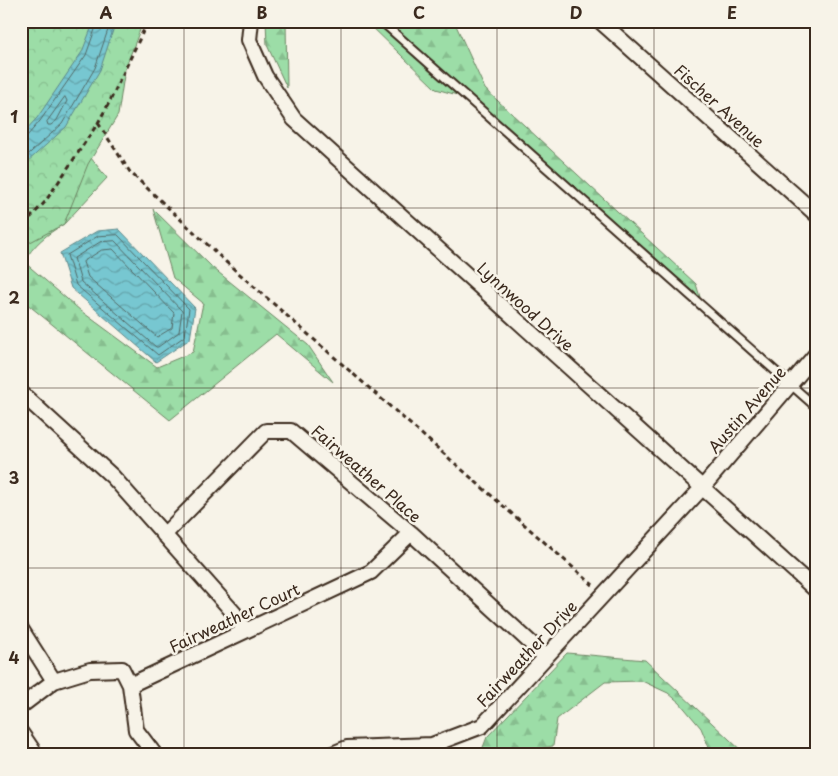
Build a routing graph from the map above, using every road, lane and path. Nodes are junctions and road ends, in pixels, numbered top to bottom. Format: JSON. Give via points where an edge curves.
{"nodes":[{"id":1,"x":148,"y":21,"type":"edge"},
{"id":2,"x":251,"y":21,"type":"edge"},
{"id":3,"x":380,"y":21,"type":"edge"},
{"id":4,"x":600,"y":21,"type":"edge"},
{"id":5,"x":809,"y":21,"type":"edge"},
{"id":6,"x":817,"y":28,"type":"edge"},
{"id":7,"x":98,"y":123,"type":"junction"},
{"id":8,"x":817,"y":215,"type":"edge"},
{"id":9,"x":21,"y":222,"type":"edge"},
{"id":10,"x":817,"y":353,"type":"edge"},
{"id":11,"x":790,"y":385,"type":"junction"},
{"id":12,"x":21,"y":393,"type":"edge"},
{"id":13,"x":817,"y":408,"type":"edge"},
{"id":14,"x":702,"y":488,"type":"junction"},
{"id":15,"x":411,"y":533,"type":"junction"},
{"id":16,"x":164,"y":536,"type":"junction"},
{"id":17,"x":817,"y":591,"type":"edge"},
{"id":18,"x":604,"y":594,"type":"junction"},
{"id":19,"x":21,"y":629,"type":"edge"},
{"id":20,"x":245,"y":631,"type":"junction"},
{"id":21,"x":546,"y":657,"type":"junction"},
{"id":22,"x":54,"y":681,"type":"junction"},
{"id":23,"x":130,"y":685,"type":"junction"},
{"id":24,"x":21,"y":706,"type":"edge"},
{"id":25,"x":21,"y":733,"type":"edge"},
{"id":26,"x":36,"y":755,"type":"edge"},
{"id":27,"x":155,"y":755,"type":"edge"},
{"id":28,"x":330,"y":755,"type":"edge"}],
"edges":[{"from":1,"to":7,"type":"path"},
{"from":2,"to":14,"type":"street","name":"Lynnwood Drive","via":[[250,40],[265,76],[294,119]]},
{"from":3,"to":11,"type":"lane"},
{"from":4,"to":8,"type":"street","name":"Fischer Avenue"},
{"from":5,"to":6,"type":"lane"},
{"from":7,"to":9,"type":"path","via":[[45,202],[31,217]]},
{"from":7,"to":18,"type":"path","via":[[130,172],[226,262]]},
{"from":10,"to":11,"type":"street","name":"Austin Avenue"},
{"from":11,"to":13,"type":"lane"},
{"from":11,"to":14,"type":"street","name":"Austin Avenue"},
{"from":12,"to":16,"type":"street","via":[[113,478]]},
{"from":14,"to":17,"type":"street","name":"Lynnwood Drive"},
{"from":14,"to":18,"type":"street","name":"Fairweather Drive"},
{"from":15,"to":16,"type":"street","name":"Fairweather Place","via":[[291,431],[266,431]]},
{"from":15,"to":20,"type":"street","name":"Fairweather Court","via":[[371,572]]},
{"from":15,"to":21,"type":"street","name":"Fairweather Place"},
{"from":16,"to":20,"type":"street","via":[[234,613]]},
{"from":18,"to":21,"type":"street","name":"Fairweather Drive"},
{"from":19,"to":22,"type":"street"},
{"from":20,"to":23,"type":"street","name":"Fairweather Court"},
{"from":21,"to":28,"type":"street","name":"Fairweather Drive","via":[[482,726],[432,745],[347,748]]},
{"from":22,"to":23,"type":"street","via":[[90,670],[122,669]]},
{"from":22,"to":24,"type":"street"},
{"from":23,"to":27,"type":"street","via":[[136,730]]},
{"from":25,"to":26,"type":"street"}]}
